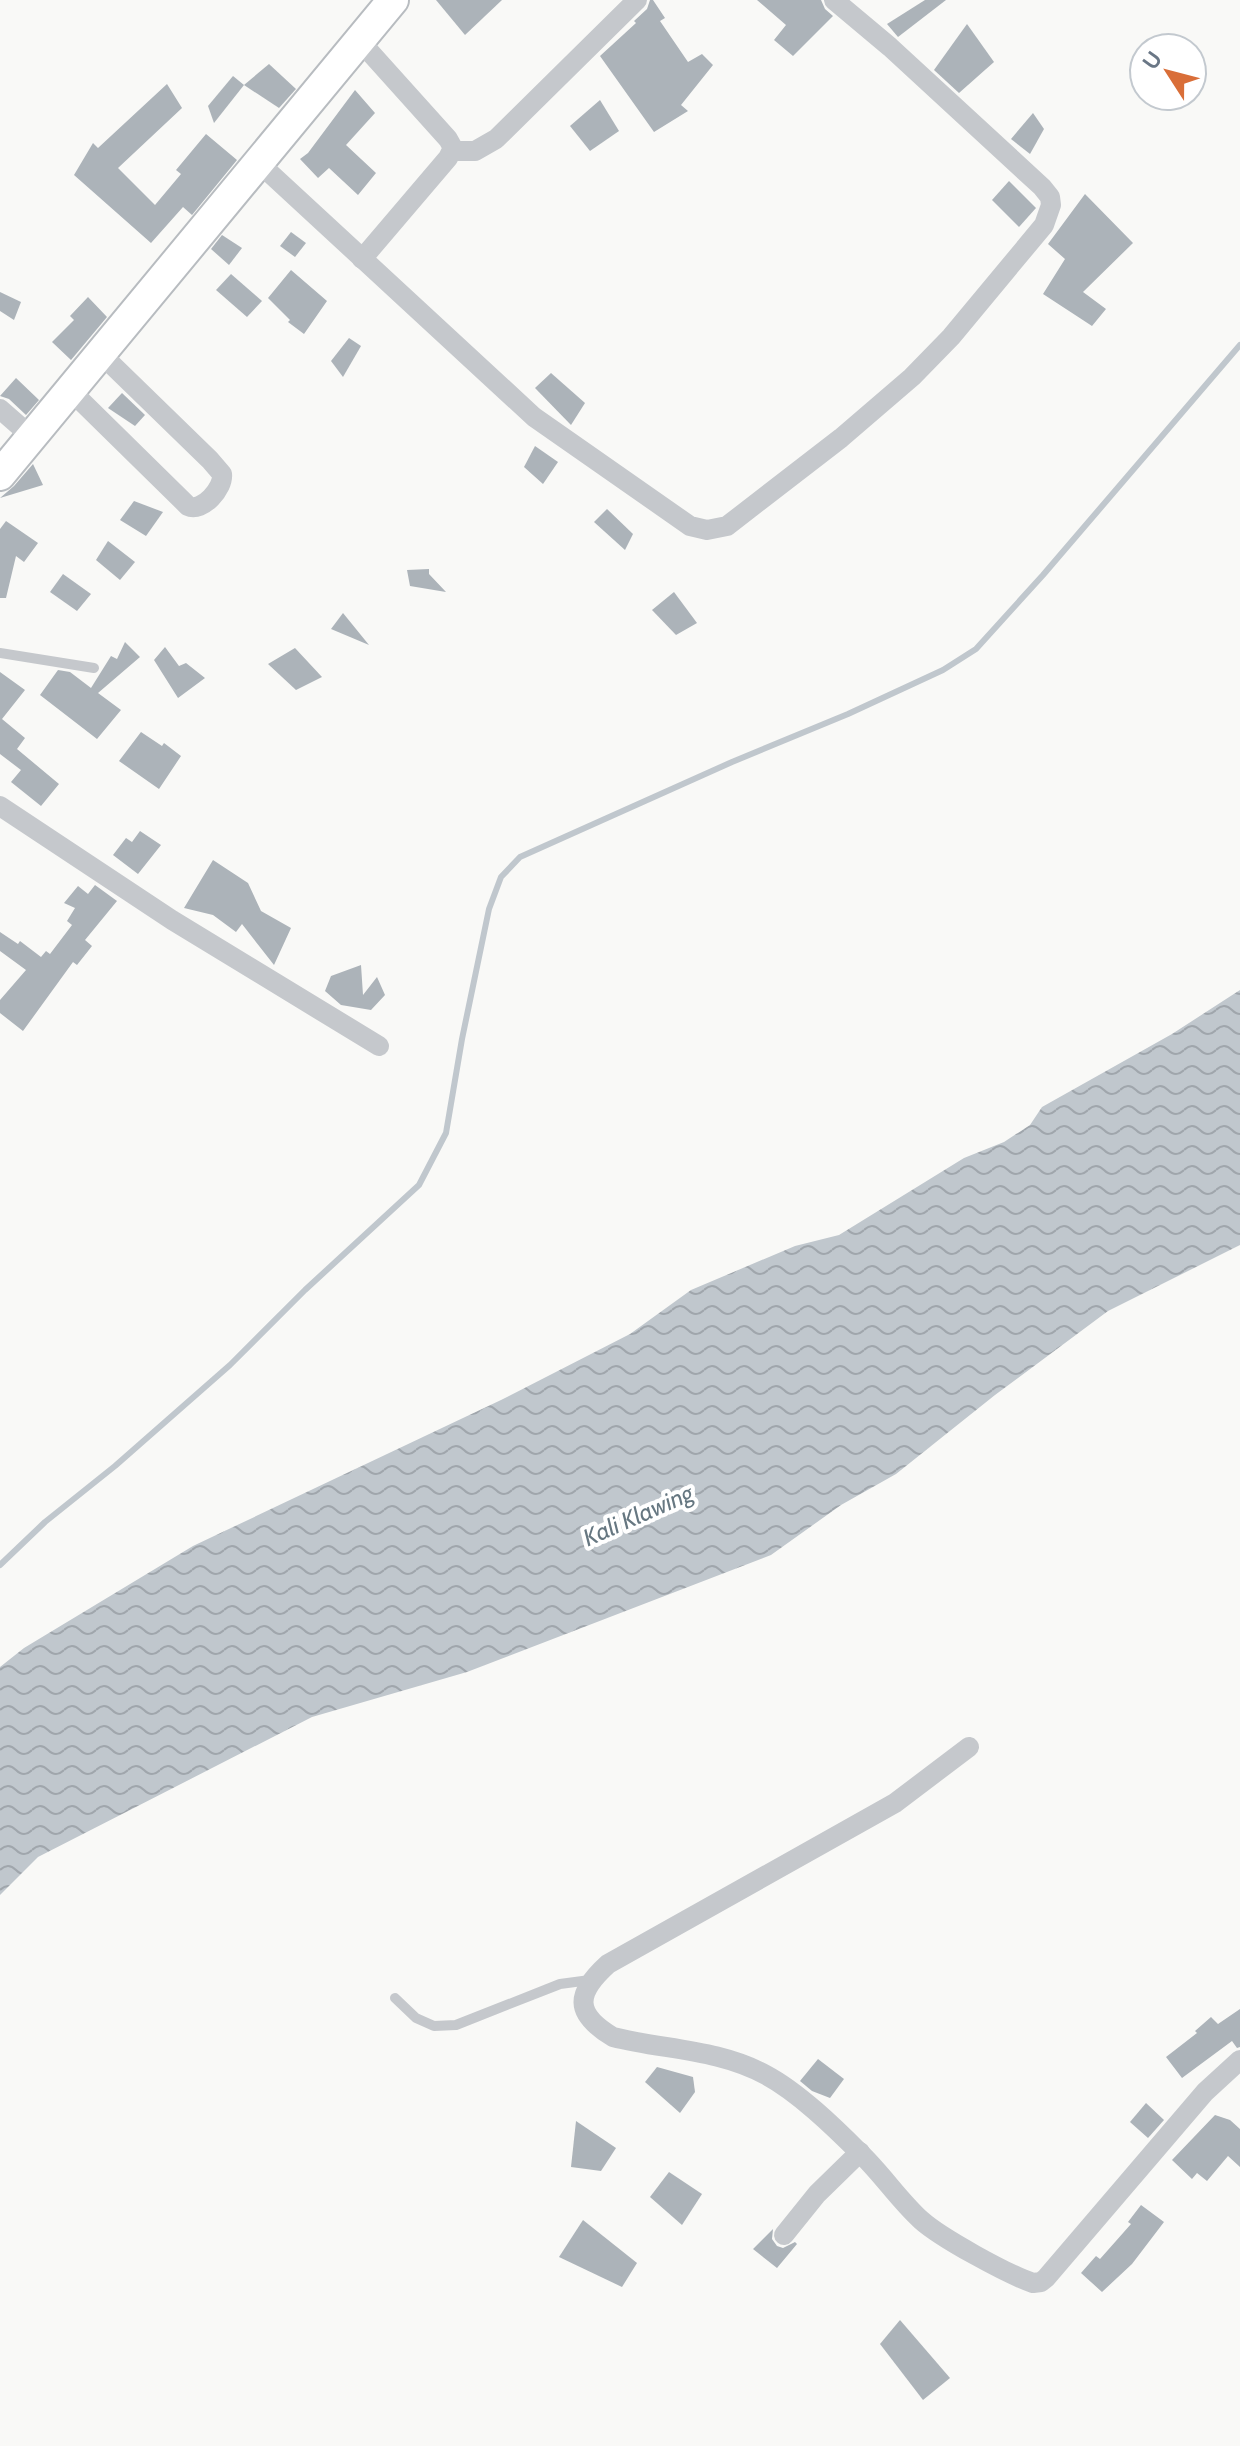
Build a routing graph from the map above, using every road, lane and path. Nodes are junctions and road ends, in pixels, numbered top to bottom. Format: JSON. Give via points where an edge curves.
{"nodes":[{"id":1,"x":393,"y":0,"type":"edge"},
{"id":2,"x":637,"y":0,"type":"edge"},
{"id":3,"x":834,"y":0,"type":"edge"},
{"id":4,"x":359,"y":40,"type":"junction"},
{"id":5,"x":452,"y":151,"type":"junction"},
{"id":6,"x":259,"y":163,"type":"junction"},
{"id":7,"x":362,"y":259,"type":"junction"},
{"id":8,"x":101,"y":354,"type":"junction"},
{"id":9,"x":71,"y":391,"type":"junction"},
{"id":10,"x":0,"y":409,"type":"edge"},
{"id":11,"x":32,"y":437,"type":"junction"},
{"id":12,"x":0,"y":475,"type":"edge"},
{"id":13,"x":0,"y":653,"type":"edge"},
{"id":14,"x":94,"y":668,"type":"dead end"},
{"id":15,"x":0,"y":806,"type":"edge"},
{"id":16,"x":379,"y":1046,"type":"dead end"},
{"id":17,"x":969,"y":1747,"type":"dead end"},
{"id":18,"x":590,"y":1980,"type":"junction"},
{"id":19,"x":395,"y":1998,"type":"dead end"},
{"id":20,"x":1240,"y":2060,"type":"edge"},
{"id":21,"x":860,"y":2152,"type":"junction"},
{"id":22,"x":784,"y":2235,"type":"dead end"}],
"edges":[{"from":1,"to":4,"type":"street"},
{"from":2,"to":5,"type":"street","via":[[496,139],[475,151]]},
{"from":3,"to":7,"type":"street","via":[[1042,187],[1050,197],[1049,217],[990,293],[912,377],[727,526],[690,526],[534,417]]},
{"from":4,"to":5,"type":"street","via":[[448,139]]},
{"from":4,"to":6,"type":"street"},
{"from":5,"to":7,"type":"street"},
{"from":6,"to":7,"type":"street"},
{"from":6,"to":8,"type":"street"},
{"from":8,"to":9,"type":"street"},
{"from":8,"to":9,"type":"street","via":[[210,460],[222,474],[221,485],[200,508],[188,506]]},
{"from":9,"to":11,"type":"street"},
{"from":10,"to":11,"type":"street"},
{"from":11,"to":12,"type":"street"},
{"from":13,"to":14,"type":"lane"},
{"from":15,"to":16,"type":"street","via":[[172,920]]},
{"from":17,"to":18,"type":"street","via":[[895,1803],[632,1950]]},
{"from":18,"to":19,"type":"lane","via":[[560,1984],[456,2025],[434,2026]]},
{"from":18,"to":21,"type":"street","via":[[584,2004],[600,2029],[635,2042],[706,2052],[768,2076]]},
{"from":20,"to":21,"type":"street","via":[[1205,2092],[1041,2282],[1027,2281],[937,2233]]},
{"from":21,"to":22,"type":"street"}]}
